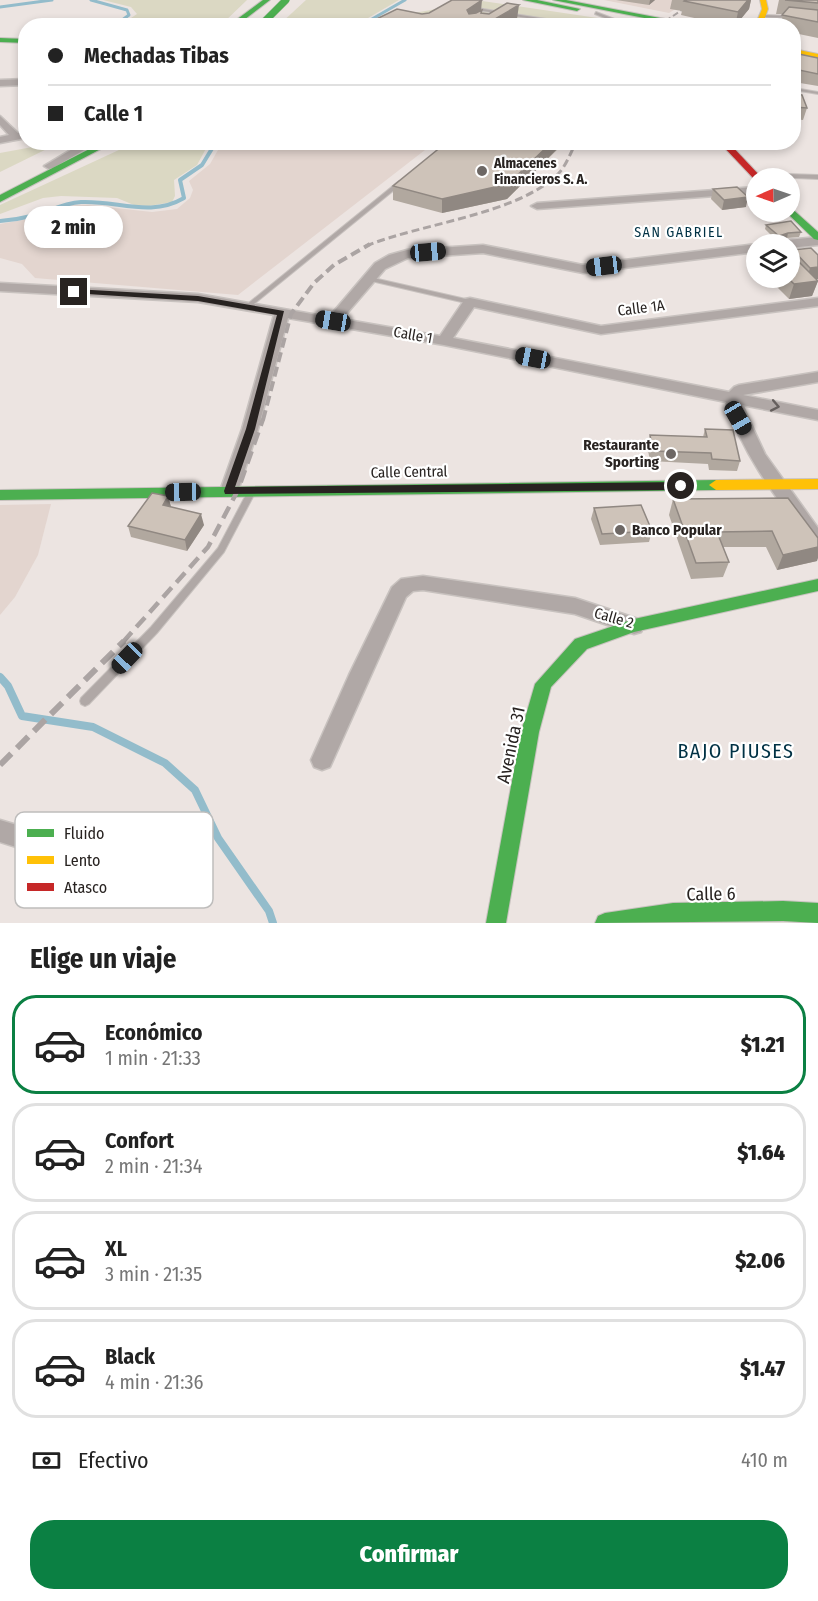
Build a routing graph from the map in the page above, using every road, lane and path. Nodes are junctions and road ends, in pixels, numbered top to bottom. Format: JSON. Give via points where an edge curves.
{"nodes":[{"id":1,"x":255,"y":0,"type":"edge"},
{"id":2,"x":269,"y":0,"type":"edge"},
{"id":3,"x":277,"y":0,"type":"edge"},
{"id":4,"x":285,"y":0,"type":"edge"},
{"id":5,"x":295,"y":0,"type":"edge"},
{"id":6,"x":526,"y":0,"type":"edge"},
{"id":7,"x":556,"y":0,"type":"edge"},
{"id":8,"x":575,"y":0,"type":"edge"},
{"id":9,"x":764,"y":0,"type":"edge"},
{"id":10,"x":504,"y":7,"type":"edge"},
{"id":11,"x":466,"y":8,"type":"edge"},
{"id":12,"x":477,"y":9,"type":"junction"},
{"id":13,"x":596,"y":13,"type":"junction"},
{"id":14,"x":488,"y":15,"type":"edge"},
{"id":15,"x":498,"y":17,"type":"edge"},
{"id":16,"x":245,"y":18,"type":"edge"},
{"id":17,"x":248,"y":18,"type":"edge"},
{"id":18,"x":250,"y":18,"type":"edge"},
{"id":19,"x":271,"y":18,"type":"edge"},
{"id":20,"x":273,"y":18,"type":"edge"},
{"id":21,"x":531,"y":18,"type":"edge"},
{"id":22,"x":564,"y":18,"type":"edge"},
{"id":23,"x":579,"y":18,"type":"edge"},
{"id":24,"x":608,"y":18,"type":"edge"},
{"id":25,"x":622,"y":18,"type":"edge"},
{"id":26,"x":641,"y":18,"type":"edge"},
{"id":27,"x":644,"y":18,"type":"edge"},
{"id":28,"x":761,"y":18,"type":"edge"},
{"id":29,"x":0,"y":40,"type":"edge"},
{"id":30,"x":18,"y":41,"type":"edge"},
{"id":31,"x":801,"y":46,"type":"edge"},
{"id":32,"x":818,"y":50,"type":"edge"},
{"id":33,"x":801,"y":52,"type":"edge"},
{"id":34,"x":818,"y":56,"type":"edge"},
{"id":35,"x":18,"y":82,"type":"edge"},
{"id":36,"x":0,"y":83,"type":"edge"},
{"id":37,"x":801,"y":90,"type":"edge"},
{"id":38,"x":818,"y":93,"type":"edge"},
{"id":39,"x":0,"y":118,"type":"edge"},
{"id":40,"x":18,"y":133,"type":"edge"},
{"id":41,"x":18,"y":137,"type":"edge"},
{"id":42,"x":0,"y":140,"type":"edge"},
{"id":43,"x":69,"y":150,"type":"edge"},
{"id":44,"x":78,"y":150,"type":"edge"},
{"id":45,"x":84,"y":150,"type":"edge"},
{"id":46,"x":97,"y":150,"type":"edge"},
{"id":47,"x":103,"y":150,"type":"edge"},
{"id":48,"x":730,"y":150,"type":"edge"},
{"id":49,"x":81,"y":160,"type":"junction"},
{"id":50,"x":746,"y":169,"type":"edge"},
{"id":51,"x":818,"y":177,"type":"edge"},
{"id":52,"x":800,"y":178,"type":"edge"},
{"id":53,"x":405,"y":179,"type":"edge"},
{"id":54,"x":746,"y":182,"type":"edge"},
{"id":55,"x":0,"y":184,"type":"edge"},
{"id":56,"x":0,"y":192,"type":"edge"},
{"id":57,"x":0,"y":199,"type":"edge"},
{"id":58,"x":537,"y":207,"type":"dead end"},
{"id":59,"x":800,"y":220,"type":"edge"},
{"id":60,"x":818,"y":239,"type":"edge"},
{"id":61,"x":800,"y":242,"type":"edge"},
{"id":62,"x":746,"y":249,"type":"edge"},
{"id":63,"x":369,"y":279,"type":"junction"},
{"id":64,"x":0,"y":287,"type":"edge"},
{"id":65,"x":470,"y":302,"type":"junction"},
{"id":66,"x":818,"y":302,"type":"edge"},
{"id":67,"x":248,"y":307,"type":"junction"},
{"id":68,"x":282,"y":313,"type":"junction"},
{"id":69,"x":333,"y":321,"type":"junction"},
{"id":70,"x":444,"y":340,"type":"junction"},
{"id":71,"x":818,"y":377,"type":"edge"},
{"id":72,"x":732,"y":398,"type":"junction"},
{"id":73,"x":818,"y":415,"type":"edge"},
{"id":74,"x":818,"y":484,"type":"edge"},
{"id":75,"x":776,"y":485,"type":"junction"},
{"id":76,"x":252,"y":490,"type":"junction"},
{"id":77,"x":229,"y":491,"type":"junction"},
{"id":78,"x":0,"y":495,"type":"edge"},
{"id":79,"x":818,"y":541,"type":"edge"},
{"id":80,"x":818,"y":585,"type":"edge"},
{"id":81,"x":634,"y":626,"type":"junction"},
{"id":82,"x":85,"y":701,"type":"dead end"},
{"id":83,"x":322,"y":760,"type":"dead end"},
{"id":84,"x":0,"y":831,"type":"edge"},
{"id":85,"x":15,"y":836,"type":"edge"},
{"id":86,"x":818,"y":913,"type":"edge"},
{"id":87,"x":785,"y":917,"type":"edge"},
{"id":88,"x":496,"y":923,"type":"edge"},
{"id":89,"x":605,"y":923,"type":"edge"}],
"edges":[{"from":1,"to":16,"type":"main road"},
{"from":2,"to":17,"type":"main road"},
{"from":3,"to":18,"type":"street"},
{"from":4,"to":19,"type":"main road","bridge":true},
{"from":5,"to":20,"type":"main road"},
{"from":6,"to":13,"type":"main road"},
{"from":7,"to":26,"type":"main road"},
{"from":8,"to":27,"type":"main road"},
{"from":9,"to":28,"type":"main road"},
{"from":10,"to":12,"type":"lane"},
{"from":10,"to":13,"type":"main road"},
{"from":10,"to":15,"type":"lane"},
{"from":10,"to":21,"type":"lane"},
{"from":11,"to":12,"type":"lane"},
{"from":12,"to":14,"type":"lane"},
{"from":13,"to":24,"type":"lane"},
{"from":13,"to":25,"type":"main road"},
{"from":22,"to":23,"type":"lane"},
{"from":29,"to":30,"type":"main road"},
{"from":31,"to":32,"type":"main road"},
{"from":33,"to":34,"type":"main road"},
{"from":35,"to":36,"type":"street"},
{"from":37,"to":38,"type":"lane"},
{"from":39,"to":40,"type":"street"},
{"from":41,"to":42,"type":"street"},
{"from":43,"to":55,"type":"main road"},
{"from":44,"to":56,"type":"street"},
{"from":45,"to":56,"type":"street"},
{"from":46,"to":49,"type":"main road"},
{"from":47,"to":49,"type":"main road"},
{"from":48,"to":50,"type":"main road"},
{"from":49,"to":57,"type":"main road"},
{"from":51,"to":52,"type":"lane"},
{"from":53,"to":67,"type":"lane"},
{"from":54,"to":58,"type":"street"},
{"from":59,"to":60,"type":"main road"},
{"from":60,"to":61,"type":"street"},
{"from":62,"to":63,"type":"street","via":[[583,269],[483,249],[407,254],[380,266]]},
{"from":63,"to":65,"type":"lane"},
{"from":63,"to":69,"type":"street"},
{"from":64,"to":67,"type":"street","name":"Calle 1","via":[[163,295]]},
{"from":65,"to":66,"type":"street","name":"Calle 1A","via":[[601,330]]},
{"from":65,"to":70,"type":"street"},
{"from":67,"to":68,"type":"street","name":"Calle 1"},
{"from":68,"to":69,"type":"street","name":"Calle 1"},
{"from":68,"to":77,"type":"street"},
{"from":69,"to":70,"type":"street","name":"Calle 1"},
{"from":70,"to":72,"type":"street","name":"Calle 1"},
{"from":71,"to":72,"type":"street","via":[[739,390]]},
{"from":72,"to":73,"type":"street","name":"Calle 1","one_way":true},
{"from":72,"to":75,"type":"street","via":[[738,418]]},
{"from":74,"to":75,"type":"main road","name":"Calle Central"},
{"from":75,"to":76,"type":"main road","name":"Calle Central"},
{"from":75,"to":79,"type":"street"},
{"from":76,"to":77,"type":"main road","name":"Calle Central"},
{"from":76,"to":82,"type":"lane","via":[[220,550],[154,630]]},
{"from":77,"to":78,"type":"main road","name":"Calle Central"},
{"from":80,"to":81,"type":"main road","name":"Calle 2"},
{"from":81,"to":83,"type":"street","name":"Calle 2","via":[[574,606],[408,584],[399,592]]},
{"from":81,"to":88,"type":"main road","name":"Avenida 31","via":[[581,644],[543,684],[530,732]]},
{"from":84,"to":85,"type":"street"},
{"from":86,"to":87,"type":"main road","name":"Calle 6"},
{"from":87,"to":89,"type":"main road","name":"Calle 6","via":[[673,913]]}]}
